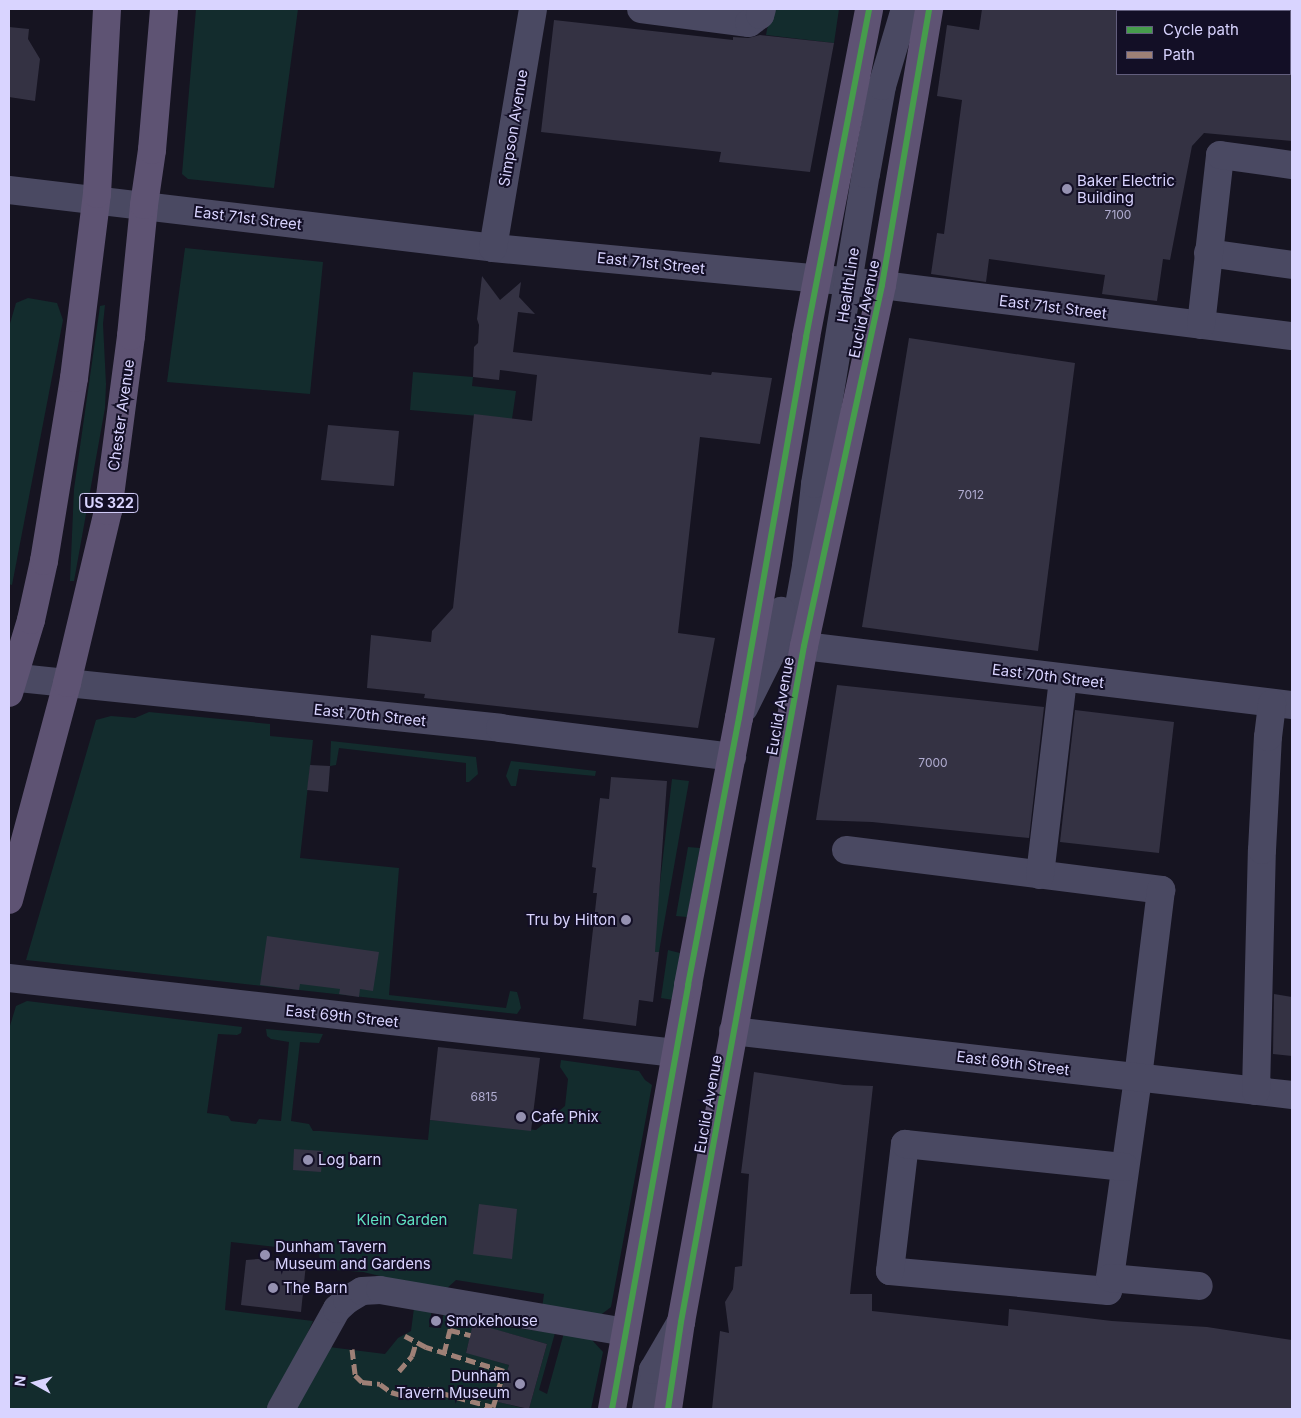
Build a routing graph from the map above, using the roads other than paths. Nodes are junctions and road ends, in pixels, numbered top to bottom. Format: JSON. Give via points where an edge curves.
{"nodes":[{"id":1,"x":107,"y":9,"type":"edge"},
{"id":2,"x":164,"y":9,"type":"edge"},
{"id":3,"x":533,"y":9,"type":"edge"},
{"id":4,"x":641,"y":9,"type":"edge"},
{"id":5,"x":762,"y":9,"type":"edge"},
{"id":6,"x":869,"y":9,"type":"edge"},
{"id":7,"x":885,"y":9,"type":"edge"},
{"id":8,"x":905,"y":9,"type":"edge"},
{"id":9,"x":929,"y":9,"type":"edge"},
{"id":10,"x":882,"y":86,"type":"junction"},
{"id":11,"x":1292,"y":164,"type":"edge"},
{"id":12,"x":9,"y":190,"type":"edge"},
{"id":13,"x":96,"y":200,"type":"junction"},
{"id":14,"x":144,"y":205,"type":"junction"},
{"id":15,"x":493,"y":248,"type":"junction"},
{"id":16,"x":1208,"y":253,"type":"junction"},
{"id":17,"x":1292,"y":265,"type":"edge"},
{"id":18,"x":816,"y":279,"type":"junction"},
{"id":19,"x":848,"y":282,"type":"junction"},
{"id":20,"x":882,"y":285,"type":"junction"},
{"id":21,"x":1201,"y":325,"type":"junction"},
{"id":22,"x":1292,"y":336,"type":"edge"},
{"id":23,"x":815,"y":484,"type":"junction"},
{"id":24,"x":804,"y":646,"type":"junction"},
{"id":25,"x":1063,"y":678,"type":"junction"},
{"id":26,"x":10,"y":683,"type":"edge"},
{"id":27,"x":67,"y":683,"type":"junction"},
{"id":28,"x":794,"y":698,"type":"junction"},
{"id":29,"x":1282,"y":704,"type":"edge"},
{"id":30,"x":739,"y":718,"type":"junction"},
{"id":31,"x":732,"y":757,"type":"junction"},
{"id":32,"x":846,"y":850,"type":"dead end"},
{"id":33,"x":1040,"y":875,"type":"junction"},
{"id":34,"x":9,"y":900,"type":"edge"},
{"id":35,"x":9,"y":978,"type":"edge"},
{"id":36,"x":733,"y":1031,"type":"junction"},
{"id":37,"x":676,"y":1053,"type":"junction"},
{"id":38,"x":1138,"y":1078,"type":"junction"},
{"id":39,"x":1256,"y":1091,"type":"junction"},
{"id":40,"x":1292,"y":1096,"type":"edge"},
{"id":41,"x":1125,"y":1167,"type":"junction"},
{"id":42,"x":1110,"y":1278,"type":"junction"},
{"id":43,"x":1199,"y":1286,"type":"dead end"},
{"id":44,"x":681,"y":1322,"type":"junction"},
{"id":45,"x":625,"y":1332,"type":"junction"},
{"id":46,"x":615,"y":1403,"type":"edge"},
{"id":47,"x":281,"y":1409,"type":"edge"},
{"id":48,"x":646,"y":1409,"type":"edge"},
{"id":49,"x":668,"y":1409,"type":"edge"}],
"edges":[{"from":1,"to":13,"type":"main road"},
{"from":2,"to":14,"type":"main road","name":"Chester Avenue","number":"US 322"},
{"from":3,"to":15,"type":"street","name":"Simpson Avenue"},
{"from":4,"to":5,"type":"street","via":[[749,23],[760,15]]},
{"from":6,"to":18,"type":"main road"},
{"from":7,"to":10,"type":"street","name":"HealthLine"},
{"from":8,"to":10,"type":"street","name":"HealthLine"},
{"from":9,"to":20,"type":"main road","name":"Euclid Avenue"},
{"from":10,"to":19,"type":"street","name":"HealthLine"},
{"from":11,"to":16,"type":"street","via":[[1220,155]]},
{"from":12,"to":13,"type":"street","name":"East 71st Street"},
{"from":13,"to":14,"type":"street","name":"East 71st Street"},
{"from":13,"to":26,"type":"main road","via":[[74,378],[54,502],[33,611]]},
{"from":14,"to":15,"type":"street","name":"East 71st Street"},
{"from":14,"to":27,"type":"main road","name":"Chester Avenue","number":"US 322","via":[[132,336],[108,511]]},
{"from":15,"to":18,"type":"street","name":"East 71st Street"},
{"from":16,"to":17,"type":"street"},
{"from":16,"to":21,"type":"street"},
{"from":18,"to":19,"type":"street","name":"East 71st Street"},
{"from":18,"to":30,"type":"main road"},
{"from":19,"to":20,"type":"street","name":"East 71st Street"},
{"from":19,"to":23,"type":"street","name":"HealthLine"},
{"from":20,"to":21,"type":"street","name":"East 71st Street"},
{"from":20,"to":24,"type":"main road","name":"Euclid Avenue"},
{"from":21,"to":22,"type":"street","name":"East 71st Street"},
{"from":23,"to":28,"type":"street","name":"HealthLine","via":[[806,566],[791,647]]},
{"from":23,"to":30,"type":"street","name":"HealthLine","via":[[774,648]]},
{"from":24,"to":25,"type":"street","name":"East 70th Street"},
{"from":24,"to":28,"type":"main road","name":"Euclid Avenue"},
{"from":25,"to":29,"type":"street","name":"East 70th Street"},
{"from":25,"to":33,"type":"street"},
{"from":26,"to":27,"type":"street","name":"East 70th Street"},
{"from":27,"to":31,"type":"street","name":"East 70th Street","via":[[500,728]]},
{"from":27,"to":34,"type":"main road","name":"Chester Avenue","number":"US 322"},
{"from":28,"to":36,"type":"main road","name":"Euclid Avenue"},
{"from":29,"to":39,"type":"street","via":[[1268,737]]},
{"from":30,"to":31,"type":"main road"},
{"from":31,"to":37,"type":"main road"},
{"from":32,"to":33,"type":"street"},
{"from":33,"to":38,"type":"street","via":[[1161,890]]},
{"from":35,"to":37,"type":"street","name":"East 69th Street"},
{"from":36,"to":38,"type":"street","name":"East 69th Street"},
{"from":36,"to":44,"type":"main road","name":"Euclid Avenue"},
{"from":37,"to":45,"type":"main road"},
{"from":38,"to":39,"type":"street","name":"East 69th Street"},
{"from":38,"to":41,"type":"street"},
{"from":39,"to":40,"type":"street","name":"East 69th Street"},
{"from":41,"to":42,"type":"street"},
{"from":41,"to":42,"type":"street","via":[[905,1144],[890,1271],[1108,1291]]},
{"from":42,"to":43,"type":"street"},
{"from":44,"to":48,"type":"street","via":[[653,1370]]},
{"from":44,"to":49,"type":"main road","name":"Euclid Avenue"},
{"from":45,"to":46,"type":"main road"},
{"from":45,"to":47,"type":"street","via":[[380,1290],[362,1291],[337,1309]]}]}
